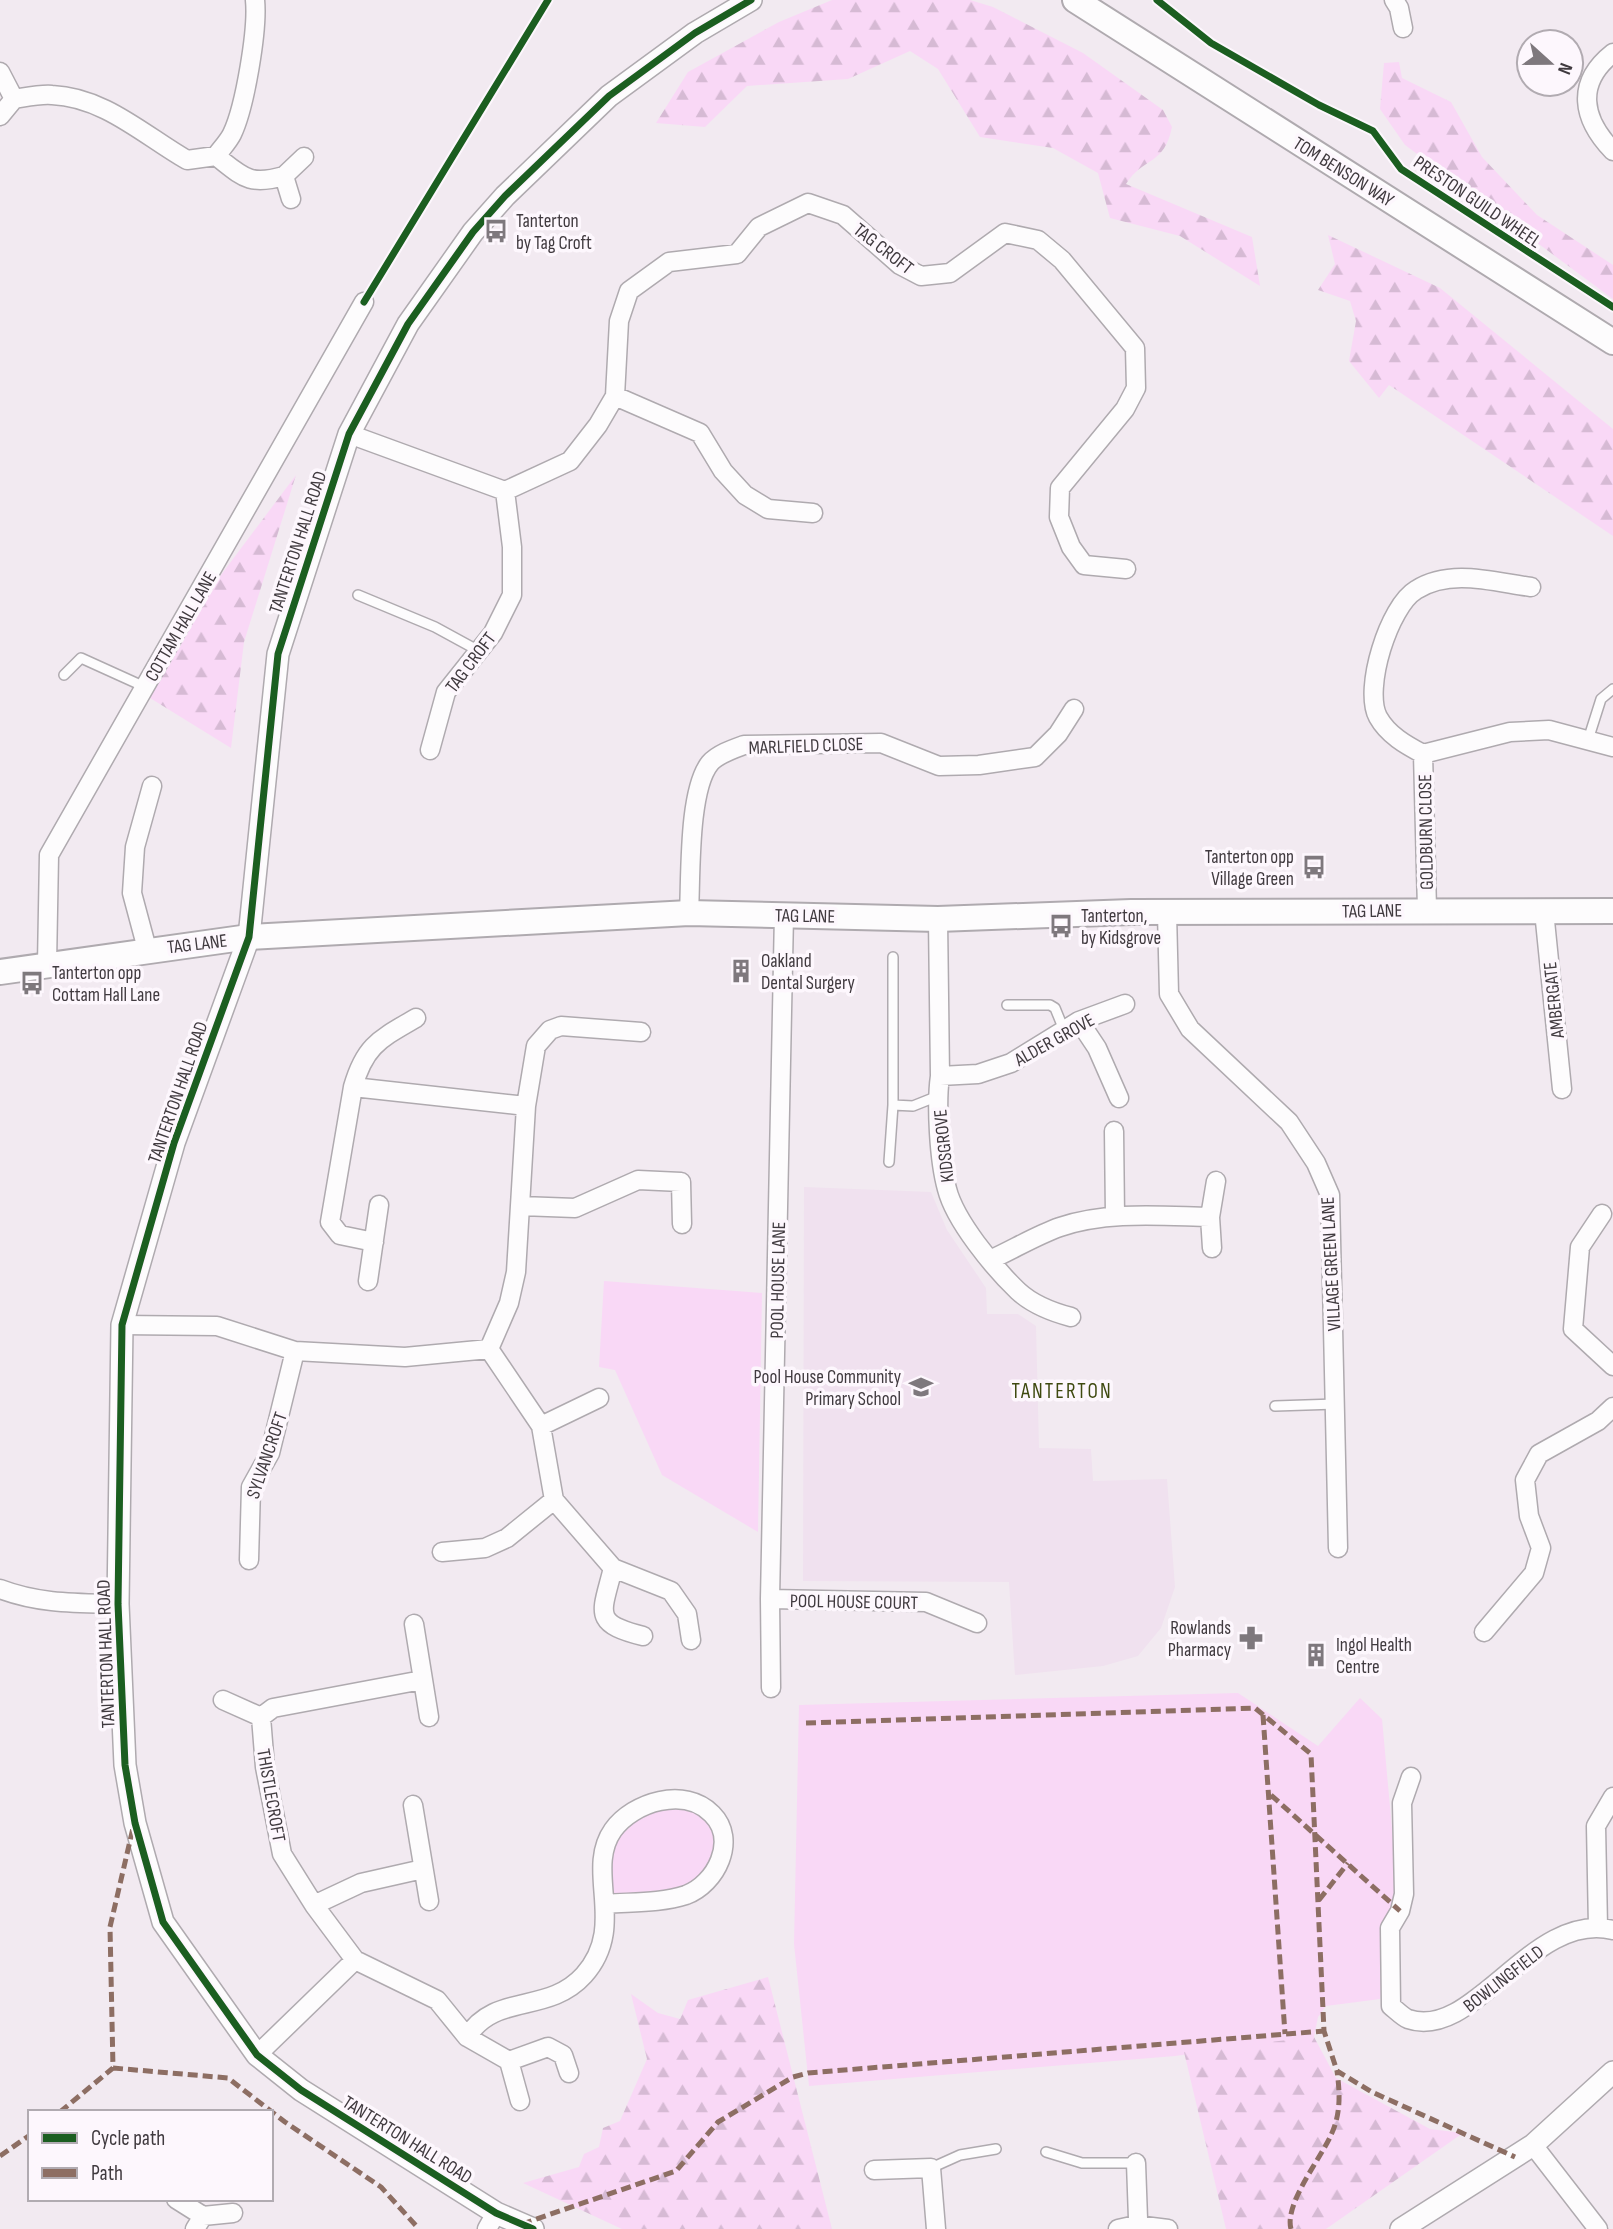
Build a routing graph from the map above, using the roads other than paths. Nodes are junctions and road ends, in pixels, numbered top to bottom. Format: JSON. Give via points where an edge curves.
{"nodes":[{"id":1,"x":255,"y":0,"type":"edge"},
{"id":2,"x":751,"y":0,"type":"edge"},
{"id":3,"x":1074,"y":0,"type":"edge"},
{"id":4,"x":1394,"y":0,"type":"edge"},
{"id":5,"x":1403,"y":28,"type":"dead end"},
{"id":6,"x":1613,"y":53,"type":"edge"},
{"id":7,"x":0,"y":72,"type":"edge"},
{"id":8,"x":14,"y":99,"type":"junction"},
{"id":9,"x":0,"y":116,"type":"edge"},
{"id":10,"x":1613,"y":151,"type":"edge"},
{"id":11,"x":215,"y":156,"type":"junction"},
{"id":12,"x":304,"y":158,"type":"dead end"},
{"id":13,"x":284,"y":176,"type":"junction"},
{"id":14,"x":292,"y":199,"type":"dead end"},
{"id":15,"x":364,"y":302,"type":"dead end"},
{"id":16,"x":1613,"y":342,"type":"edge"},
{"id":17,"x":615,"y":396,"type":"junction"},
{"id":18,"x":349,"y":435,"type":"junction"},
{"id":19,"x":505,"y":491,"type":"junction"},
{"id":20,"x":813,"y":513,"type":"dead end"},
{"id":21,"x":1126,"y":569,"type":"dead end"},
{"id":22,"x":1531,"y":587,"type":"dead end"},
{"id":23,"x":358,"y":595,"type":"dead end"},
{"id":24,"x":479,"y":651,"type":"junction"},
{"id":25,"x":64,"y":675,"type":"dead end"},
{"id":26,"x":145,"y":687,"type":"junction"},
{"id":27,"x":1613,"y":689,"type":"edge"},
{"id":28,"x":1074,"y":709,"type":"dead end"},
{"id":29,"x":1588,"y":740,"type":"junction"},
{"id":30,"x":1613,"y":747,"type":"edge"},
{"id":31,"x":430,"y":750,"type":"dead end"},
{"id":32,"x":1423,"y":754,"type":"junction"},
{"id":33,"x":152,"y":786,"type":"dead end"},
{"id":34,"x":1427,"y":909,"type":"junction"},
{"id":35,"x":1544,"y":911,"type":"junction"},
{"id":36,"x":1613,"y":911,"type":"edge"},
{"id":37,"x":689,"y":913,"type":"junction"},
{"id":38,"x":1167,"y":913,"type":"junction"},
{"id":39,"x":784,"y":914,"type":"junction"},
{"id":40,"x":938,"y":919,"type":"junction"},
{"id":41,"x":249,"y":937,"type":"junction"},
{"id":42,"x":146,"y":949,"type":"junction"},
{"id":43,"x":893,"y":957,"type":"dead end"},
{"id":44,"x":47,"y":964,"type":"junction"},
{"id":45,"x":0,"y":972,"type":"edge"},
{"id":46,"x":1125,"y":1004,"type":"dead end"},
{"id":47,"x":1007,"y":1005,"type":"dead end"},
{"id":48,"x":416,"y":1018,"type":"dead end"},
{"id":49,"x":1071,"y":1026,"type":"junction"},
{"id":50,"x":641,"y":1032,"type":"dead end"},
{"id":51,"x":940,"y":1076,"type":"junction"},
{"id":52,"x":353,"y":1087,"type":"junction"},
{"id":53,"x":1562,"y":1089,"type":"dead end"},
{"id":54,"x":937,"y":1096,"type":"junction"},
{"id":55,"x":1119,"y":1098,"type":"dead end"},
{"id":56,"x":526,"y":1105,"type":"junction"},
{"id":57,"x":893,"y":1105,"type":"junction"},
{"id":58,"x":1114,"y":1130,"type":"dead end"},
{"id":59,"x":889,"y":1162,"type":"dead end"},
{"id":60,"x":1216,"y":1181,"type":"dead end"},
{"id":61,"x":379,"y":1205,"type":"dead end"},
{"id":62,"x":521,"y":1206,"type":"junction"},
{"id":63,"x":1602,"y":1214,"type":"dead end"},
{"id":64,"x":1115,"y":1216,"type":"junction"},
{"id":65,"x":1210,"y":1217,"type":"junction"},
{"id":66,"x":682,"y":1224,"type":"dead end"},
{"id":67,"x":374,"y":1242,"type":"junction"},
{"id":68,"x":1212,"y":1248,"type":"dead end"},
{"id":69,"x":992,"y":1259,"type":"junction"},
{"id":70,"x":368,"y":1281,"type":"dead end"},
{"id":71,"x":1070,"y":1317,"type":"dead end"},
{"id":72,"x":122,"y":1325,"type":"junction"},
{"id":73,"x":489,"y":1349,"type":"junction"},
{"id":74,"x":295,"y":1351,"type":"junction"},
{"id":75,"x":1613,"y":1366,"type":"edge"},
{"id":76,"x":599,"y":1398,"type":"dead end"},
{"id":77,"x":1336,"y":1404,"type":"junction"},
{"id":78,"x":1275,"y":1406,"type":"dead end"},
{"id":79,"x":1613,"y":1408,"type":"edge"},
{"id":80,"x":541,"y":1426,"type":"junction"},
{"id":81,"x":554,"y":1500,"type":"junction"},
{"id":82,"x":1338,"y":1548,"type":"dead end"},
{"id":83,"x":442,"y":1552,"type":"dead end"},
{"id":84,"x":249,"y":1560,"type":"dead end"},
{"id":85,"x":613,"y":1567,"type":"junction"},
{"id":86,"x":0,"y":1590,"type":"edge"},
{"id":87,"x":769,"y":1599,"type":"junction"},
{"id":88,"x":118,"y":1604,"type":"junction"},
{"id":89,"x":977,"y":1623,"type":"dead end"},
{"id":90,"x":414,"y":1624,"type":"dead end"},
{"id":91,"x":1484,"y":1632,"type":"dead end"},
{"id":92,"x":643,"y":1636,"type":"dead end"},
{"id":93,"x":691,"y":1640,"type":"dead end"},
{"id":94,"x":422,"y":1680,"type":"junction"},
{"id":95,"x":771,"y":1688,"type":"dead end"},
{"id":96,"x":223,"y":1700,"type":"dead end"},
{"id":97,"x":261,"y":1717,"type":"junction"},
{"id":98,"x":429,"y":1717,"type":"dead end"},
{"id":99,"x":1411,"y":1777,"type":"dead end"},
{"id":100,"x":1613,"y":1797,"type":"edge"},
{"id":101,"x":413,"y":1805,"type":"dead end"},
{"id":102,"x":423,"y":1869,"type":"junction"},
{"id":103,"x":429,"y":1901,"type":"dead end"},
{"id":104,"x":607,"y":1904,"type":"junction"},
{"id":105,"x":314,"y":1905,"type":"junction"},
{"id":106,"x":1606,"y":1928,"type":"edge"},
{"id":107,"x":355,"y":1960,"type":"junction"},
{"id":108,"x":467,"y":2037,"type":"junction"},
{"id":109,"x":257,"y":2055,"type":"junction"},
{"id":110,"x":509,"y":2061,"type":"junction"},
{"id":111,"x":1613,"y":2072,"type":"edge"},
{"id":112,"x":569,"y":2073,"type":"dead end"},
{"id":113,"x":520,"y":2101,"type":"dead end"},
{"id":114,"x":1532,"y":2145,"type":"junction"},
{"id":115,"x":996,"y":2149,"type":"dead end"},
{"id":116,"x":1046,"y":2152,"type":"dead end"},
{"id":117,"x":1136,"y":2163,"type":"joint"},
{"id":118,"x":931,"y":2168,"type":"junction"},
{"id":119,"x":874,"y":2170,"type":"dead end"},
{"id":120,"x":178,"y":2201,"type":"edge"},
{"id":121,"x":233,"y":2213,"type":"dead end"},
{"id":122,"x":492,"y":2221,"type":"edge"},
{"id":123,"x":199,"y":2223,"type":"edge"},
{"id":124,"x":1127,"y":2227,"type":"edge"},
{"id":125,"x":533,"y":2229,"type":"edge"},
{"id":126,"x":936,"y":2229,"type":"edge"},
{"id":127,"x":1168,"y":2229,"type":"edge"},
{"id":128,"x":1401,"y":2229,"type":"edge"},
{"id":129,"x":1598,"y":2229,"type":"edge"}],
"edges":[{"from":1,"to":11,"type":"street","via":[[257,16],[239,113],[231,136]]},
{"from":2,"to":18,"type":"street","name":"TANTERTON HALL ROAD","via":[[673,48],[609,96],[505,197],[466,241],[408,324]]},
{"from":3,"to":16,"type":"main road","name":"TOM BENSON WAY"},
{"from":4,"to":5,"type":"street"},
{"from":6,"to":10,"type":"street","via":[[1589,80],[1587,98],[1599,136]]},
{"from":7,"to":8,"type":"street"},
{"from":8,"to":9,"type":"street"},
{"from":8,"to":11,"type":"street","via":[[53,95],[89,103],[127,121],[187,160]]},
{"from":11,"to":13,"type":"street","via":[[244,178],[262,182]]},
{"from":12,"to":13,"type":"street"},
{"from":13,"to":14,"type":"street"},
{"from":15,"to":26,"type":"street","name":"COTTAM HALL LANE"},
{"from":17,"to":19,"type":"street","via":[[570,461]]},
{"from":17,"to":20,"type":"street","via":[[699,433],[723,471],[745,495],[768,509]]},
{"from":17,"to":21,"type":"street","name":"TAG CROFT","via":[[619,321],[629,291],[669,262],[737,254],[759,227],[808,203],[843,215],[900,265],[921,276],[950,273],[1005,233],[1038,240],[1062,260],[1135,348],[1136,388],[1125,409],[1060,488],[1059,517],[1084,565]]},
{"from":18,"to":19,"type":"street"},
{"from":18,"to":41,"type":"street","name":"TANTERTON HALL ROAD","via":[[278,654]]},
{"from":19,"to":24,"type":"street","name":"TAG CROFT","via":[[512,595]]},
{"from":22,"to":32,"type":"street","name":"GOLDBURN CLOSE","via":[[1451,577],[1416,589],[1398,606],[1385,635],[1375,704],[1387,730]]},
{"from":23,"to":24,"type":"lane"},
{"from":24,"to":31,"type":"street","name":"TAG CROFT","via":[[446,692]]},
{"from":25,"to":26,"type":"lane","via":[[81,658]]},
{"from":26,"to":44,"type":"street","name":"COTTAM HALL LANE","via":[[49,856]]},
{"from":27,"to":29,"type":"lane","via":[[1601,699]]},
{"from":28,"to":37,"type":"street","name":"MARLFIELD CLOSE","via":[[1035,757],[979,765],[939,766],[881,743],[744,745],[726,752],[711,762],[697,788]]},
{"from":29,"to":30,"type":"street","name":"GOLDBURN CLOSE"},
{"from":29,"to":32,"type":"street","name":"GOLDBURN CLOSE","via":[[1549,730],[1510,732]]},
{"from":32,"to":34,"type":"street","name":"GOLDBURN CLOSE"},
{"from":33,"to":42,"type":"street","via":[[135,847],[132,893]]},
{"from":34,"to":35,"type":"main road","name":"TAG LANE"},
{"from":34,"to":38,"type":"main road","name":"TAG LANE"},
{"from":35,"to":36,"type":"main road","name":"TAG LANE"},
{"from":35,"to":53,"type":"street","name":"AMBERGATE"},
{"from":37,"to":39,"type":"main road","name":"TAG LANE"},
{"from":37,"to":41,"type":"main road","name":"TAG LANE"},
{"from":38,"to":40,"type":"main road","name":"TAG LANE"},
{"from":38,"to":77,"type":"street","name":"VILLAGE GREEN LANE","via":[[1169,994],[1190,1029],[1289,1122],[1330,1195]]},
{"from":39,"to":40,"type":"main road","name":"TAG LANE"},
{"from":39,"to":87,"type":"street","name":"POOL HOUSE LANE"},
{"from":40,"to":51,"type":"street","name":"KIDSGROVE"},
{"from":41,"to":42,"type":"main road","name":"TAG LANE"},
{"from":41,"to":72,"type":"street","name":"TANTERTON HALL ROAD","via":[[174,1143]]},
{"from":42,"to":44,"type":"main road","name":"TAG LANE"},
{"from":43,"to":57,"type":"lane"},
{"from":44,"to":45,"type":"main road","name":"TAG LANE"},
{"from":46,"to":49,"type":"street","name":"ALDER GROVE"},
{"from":47,"to":49,"type":"lane","via":[[1050,1005]]},
{"from":48,"to":52,"type":"street","via":[[376,1041],[360,1062]]},
{"from":49,"to":51,"type":"street","name":"ALDER GROVE","via":[[1011,1063],[978,1074]]},
{"from":49,"to":55,"type":"street","via":[[1097,1048]]},
{"from":50,"to":56,"type":"street","via":[[574,1025],[550,1030],[536,1046]]},
{"from":51,"to":54,"type":"street","name":"KIDSGROVE"},
{"from":52,"to":56,"type":"street"},
{"from":52,"to":67,"type":"street","via":[[330,1222],[340,1236]]},
{"from":54,"to":57,"type":"lane","via":[[913,1106]]},
{"from":54,"to":69,"type":"street","name":"KIDSGROVE","via":[[947,1189],[962,1222]]},
{"from":56,"to":62,"type":"street"},
{"from":57,"to":59,"type":"lane"},
{"from":58,"to":64,"type":"street"},
{"from":60,"to":65,"type":"street"},
{"from":61,"to":67,"type":"street"},
{"from":62,"to":66,"type":"street","via":[[575,1208],[638,1181],[674,1180],[683,1188]]},
{"from":62,"to":73,"type":"street","via":[[516,1272],[509,1303]]},
{"from":63,"to":75,"type":"street","via":[[1580,1247],[1573,1329]]},
{"from":64,"to":65,"type":"street"},
{"from":64,"to":69,"type":"street","via":[[1058,1227]]},
{"from":65,"to":68,"type":"street"},
{"from":67,"to":70,"type":"street"},
{"from":69,"to":71,"type":"street","name":"KIDSGROVE","via":[[1018,1292],[1048,1311]]},
{"from":72,"to":74,"type":"street","via":[[217,1326]]},
{"from":72,"to":88,"type":"street","name":"TANTERTON HALL ROAD"},
{"from":73,"to":74,"type":"street","via":[[405,1357]]},
{"from":73,"to":80,"type":"street"},
{"from":74,"to":84,"type":"street","name":"SYLVANCROFT","via":[[270,1453],[251,1487]]},
{"from":76,"to":80,"type":"street"},
{"from":77,"to":78,"type":"lane"},
{"from":77,"to":82,"type":"street","name":"VILLAGE GREEN LANE"},
{"from":79,"to":91,"type":"street","via":[[1539,1454],[1525,1480],[1529,1516],[1541,1548],[1534,1573]]},
{"from":80,"to":81,"type":"street"},
{"from":81,"to":83,"type":"street","via":[[507,1538],[485,1548]]},
{"from":81,"to":85,"type":"street"},
{"from":85,"to":92,"type":"street","via":[[603,1611],[607,1621],[614,1628]]},
{"from":85,"to":93,"type":"street","via":[[671,1591],[687,1614]]},
{"from":86,"to":88,"type":"street","via":[[57,1603]]},
{"from":87,"to":89,"type":"street","name":"POOL HOUSE COURT","via":[[926,1602]]},
{"from":87,"to":95,"type":"street","name":"POOL HOUSE LANE"},
{"from":88,"to":109,"type":"street","name":"TANTERTON HALL ROAD","via":[[125,1765],[135,1823],[163,1922]]},
{"from":90,"to":94,"type":"street"},
{"from":94,"to":97,"type":"street","via":[[273,1708]]},
{"from":94,"to":98,"type":"street"},
{"from":96,"to":97,"type":"street"},
{"from":97,"to":105,"type":"street","name":"THISTLECROFT","via":[[265,1767],[282,1854]]},
{"from":99,"to":106,"type":"street","name":"BOWLINGFIELD","via":[[1402,1803],[1404,1894],[1390,1928],[1391,2006],[1408,2020],[1432,2020],[1459,2012],[1538,1948],[1565,1934]]},
{"from":100,"to":106,"type":"street","name":"BOWLINGFIELD","via":[[1596,1826]]},
{"from":101,"to":102,"type":"street"},
{"from":102,"to":103,"type":"street"},
{"from":102,"to":105,"type":"street","via":[[361,1883]]},
{"from":104,"to":104,"type":"street","via":[[603,1853],[622,1820],[659,1801],[687,1802],[711,1813],[721,1826],[723,1845],[719,1863],[703,1887],[667,1900]]},
{"from":104,"to":108,"type":"street","via":[[600,1954],[582,1978],[547,2000],[497,2010],[477,2021]]},
{"from":105,"to":107,"type":"street","name":"THISTLECROFT"},
{"from":107,"to":108,"type":"street","name":"THISTLECROFT","via":[[437,2000]]},
{"from":107,"to":109,"type":"street"},
{"from":108,"to":110,"type":"street","name":"THISTLECROFT"},
{"from":109,"to":122,"type":"street","name":"TANTERTON HALL ROAD"},
{"from":110,"to":112,"type":"street","via":[[548,2047],[563,2055]]},
{"from":110,"to":113,"type":"street"},
{"from":111,"to":114,"type":"street"},
{"from":114,"to":128,"type":"street"},
{"from":114,"to":129,"type":"street"},
{"from":115,"to":118,"type":"lane","via":[[960,2155]]},
{"from":116,"to":117,"type":"lane","via":[[1083,2163]]},
{"from":117,"to":124,"type":"street"},
{"from":118,"to":119,"type":"street"},
{"from":118,"to":126,"type":"street"},
{"from":120,"to":123,"type":"street"},
{"from":121,"to":123,"type":"street"},
{"from":122,"to":125,"type":"street","name":"TANTERTON HALL ROAD"},
{"from":124,"to":127,"type":"street"}]}
